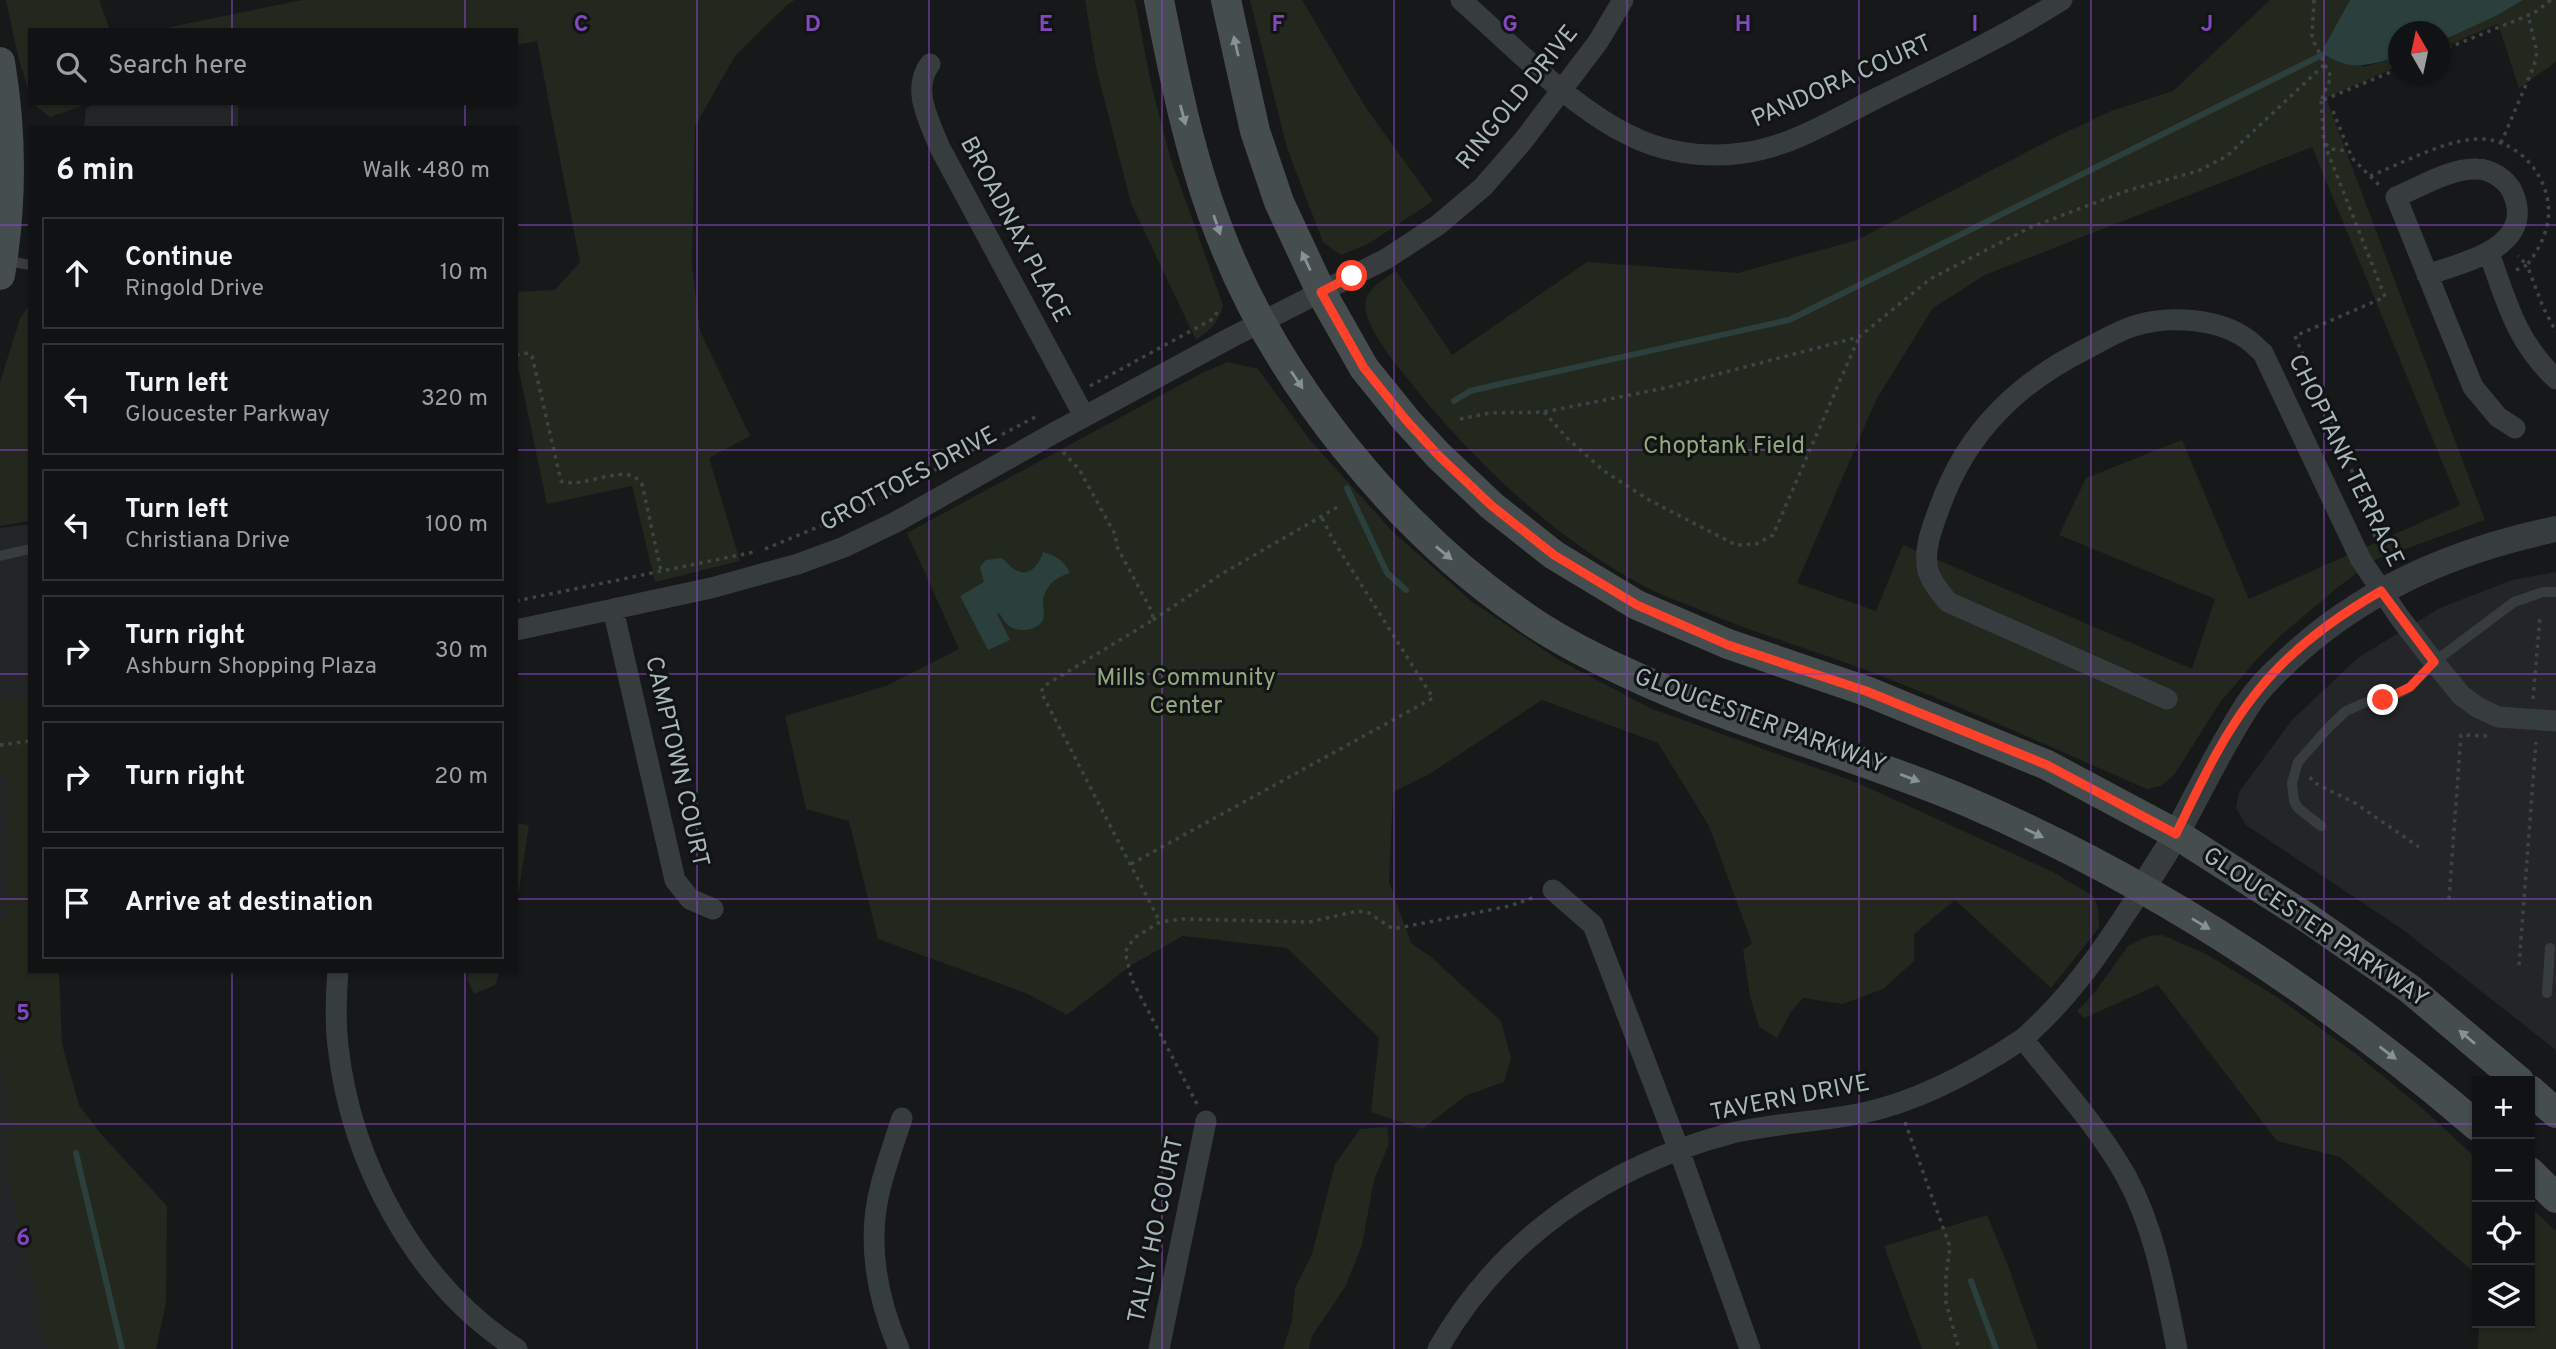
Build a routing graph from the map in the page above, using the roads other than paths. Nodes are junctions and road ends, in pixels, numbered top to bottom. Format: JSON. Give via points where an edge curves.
{"nodes":[{"id":1,"x":1159,"y":0,"type":"edge"},
{"id":2,"x":1226,"y":0,"type":"edge"},
{"id":3,"x":1461,"y":0,"type":"edge"},
{"id":4,"x":1623,"y":0,"type":"edge"},
{"id":5,"x":2062,"y":0,"type":"edge"},
{"id":6,"x":0,"y":62,"type":"edge"},
{"id":7,"x":930,"y":64,"type":"dead end"},
{"id":8,"x":1562,"y":89,"type":"junction"},
{"id":9,"x":2489,"y":253,"type":"junction"},
{"id":10,"x":8,"y":265,"type":"edge"},
{"id":11,"x":2427,"y":275,"type":"junction"},
{"id":12,"x":1321,"y":292,"type":"junction"},
{"id":13,"x":1260,"y":323,"type":"junction"},
{"id":14,"x":2556,"y":379,"type":"edge"},
{"id":15,"x":1084,"y":416,"type":"junction"},
{"id":16,"x":2515,"y":428,"type":"dead end"},
{"id":17,"x":2556,"y":529,"type":"edge"},
{"id":18,"x":28,"y":549,"type":"edge"},
{"id":19,"x":0,"y":556,"type":"edge"},
{"id":20,"x":2381,"y":591,"type":"junction"},
{"id":21,"x":2556,"y":592,"type":"edge"},
{"id":22,"x":613,"y":609,"type":"junction"},
{"id":23,"x":518,"y":630,"type":"edge"},
{"id":24,"x":2434,"y":662,"type":"junction"},
{"id":25,"x":2167,"y":699,"type":"dead end"},
{"id":26,"x":2556,"y":722,"type":"edge"},
{"id":27,"x":2321,"y":826,"type":"dead end"},
{"id":28,"x":2176,"y":834,"type":"junction"},
{"id":29,"x":2142,"y":889,"type":"junction"},
{"id":30,"x":1553,"y":890,"type":"road end"},
{"id":31,"x":713,"y":909,"type":"dead end"},
{"id":32,"x":2550,"y":948,"type":"dead end"},
{"id":33,"x":338,"y":973,"type":"edge"},
{"id":34,"x":2547,"y":993,"type":"dead end"},
{"id":35,"x":2023,"y":1039,"type":"junction"},
{"id":36,"x":2513,"y":1076,"type":"edge"},
{"id":37,"x":2535,"y":1094,"type":"edge"},
{"id":38,"x":2556,"y":1113,"type":"edge"},
{"id":39,"x":902,"y":1118,"type":"dead end"},
{"id":40,"x":1206,"y":1121,"type":"road end"},
{"id":41,"x":2472,"y":1122,"type":"edge"},
{"id":42,"x":1679,"y":1150,"type":"junction"},
{"id":43,"x":2535,"y":1177,"type":"edge"},
{"id":44,"x":2556,"y":1198,"type":"edge"},
{"id":45,"x":517,"y":1349,"type":"edge"},
{"id":46,"x":899,"y":1349,"type":"edge"},
{"id":47,"x":1159,"y":1349,"type":"edge"},
{"id":48,"x":1438,"y":1349,"type":"edge"},
{"id":49,"x":1750,"y":1349,"type":"edge"},
{"id":50,"x":2177,"y":1349,"type":"edge"}],
"edges":[{"from":1,"to":13,"type":"main road","name":"GLOUCESTER PARKWAY","one_way":true,"via":[[1199,174],[1222,240]]},
{"from":12,"to":2,"type":"main road","name":"GLOUCESTER PARKWAY","one_way":true,"via":[[1279,202],[1255,131]]},
{"from":3,"to":8,"type":"street","name":"PANDORA COURT"},
{"from":4,"to":8,"type":"street","name":"RINGOLD DRIVE"},
{"from":5,"to":8,"type":"street","name":"PANDORA COURT","via":[[1814,130],[1745,153],[1685,153],[1652,145],[1603,121]]},
{"from":6,"to":10,"type":"main road","via":[[10,146]]},
{"from":7,"to":15,"type":"street","name":"BROADNAX PLACE","via":[[921,90],[940,148]]},
{"from":8,"to":12,"type":"street","name":"RINGOLD DRIVE","via":[[1483,187],[1438,225],[1386,259]]},
{"from":9,"to":11,"type":"street"},
{"from":9,"to":11,"type":"street","via":[[2504,243],[2515,226],[2517,207],[2511,189],[2497,175],[2479,169],[2457,172],[2396,197]]},
{"from":9,"to":14,"type":"street","via":[[2522,339]]},
{"from":11,"to":16,"type":"street","via":[[2473,387],[2498,417]]},
{"from":12,"to":13,"type":"street","name":"RINGOLD DRIVE"},
{"from":12,"to":28,"type":"main road","name":"GLOUCESTER PARKWAY","via":[[1364,368],[1406,420],[1492,506],[1554,555],[1637,605],[1728,645],[1866,691],[2035,760]]},
{"from":13,"to":15,"type":"street","name":"GROTTOES DRIVE"},
{"from":13,"to":29,"type":"main road","name":"GLOUCESTER PARKWAY","one_way":true,"via":[[1342,444],[1436,547],[1521,614],[1621,671],[1684,699],[1950,794]]},
{"from":15,"to":22,"type":"street","name":"GROTTOES DRIVE","via":[[844,547],[724,584]]},
{"from":17,"to":20,"type":"street","via":[[2447,560]]},
{"from":18,"to":19,"type":"lane"},
{"from":20,"to":24,"type":"street","name":"CHOPTANK TERRACE"},
{"from":20,"to":25,"type":"street","name":"CHOPTANK TERRACE","via":[[2361,560],[2263,353],[2247,338],[2192,320],[2154,321],[2117,333],[2028,384],[1973,441],[1949,483],[1931,529],[1928,569],[1948,602],[1965,612]]},
{"from":20,"to":28,"type":"street","via":[[2323,629],[2253,697],[2216,755]]},
{"from":21,"to":24,"type":"lane","via":[[2514,602]]},
{"from":22,"to":23,"type":"street","name":"GROTTOES DRIVE"},
{"from":22,"to":31,"type":"street","name":"CAMPTOWN COURT","via":[[675,880],[690,899]]},
{"from":24,"to":26,"type":"street","name":"CHOPTANK TERRACE","via":[[2477,707],[2498,717]]},
{"from":24,"to":27,"type":"lane","via":[[2398,694],[2346,711],[2298,762],[2292,783],[2294,801]]},
{"from":28,"to":29,"type":"street"},
{"from":36,"to":28,"type":"main road","name":"GLOUCESTER PARKWAY","one_way":true,"via":[[2410,989]]},
{"from":29,"to":35,"type":"street","name":"TAVERN DRIVE","via":[[2070,993]]},
{"from":29,"to":41,"type":"main road","name":"GLOUCESTER PARKWAY","one_way":true,"via":[[2309,993]]},
{"from":30,"to":42,"type":"street","via":[[1593,925]]},
{"from":32,"to":34,"type":"lane"},
{"from":33,"to":45,"type":"street","via":[[338,1045],[346,1094],[359,1142],[379,1188],[422,1259],[462,1307]]},
{"from":35,"to":42,"type":"street","name":"TAVERN DRIVE","via":[[1963,1074],[1898,1103],[1734,1133]]},
{"from":35,"to":50,"type":"street","via":[[2081,1110],[2126,1177],[2150,1231]]},
{"from":37,"to":38,"type":"main road"},
{"from":39,"to":46,"type":"street","via":[[880,1186],[874,1236],[881,1303]]},
{"from":40,"to":47,"type":"street","name":"TALLY HO COURT"},
{"from":42,"to":48,"type":"street","name":"TAVERN DRIVE","via":[[1572,1204],[1516,1247],[1471,1298]]},
{"from":42,"to":49,"type":"street"},
{"from":43,"to":44,"type":"main road"}]}
